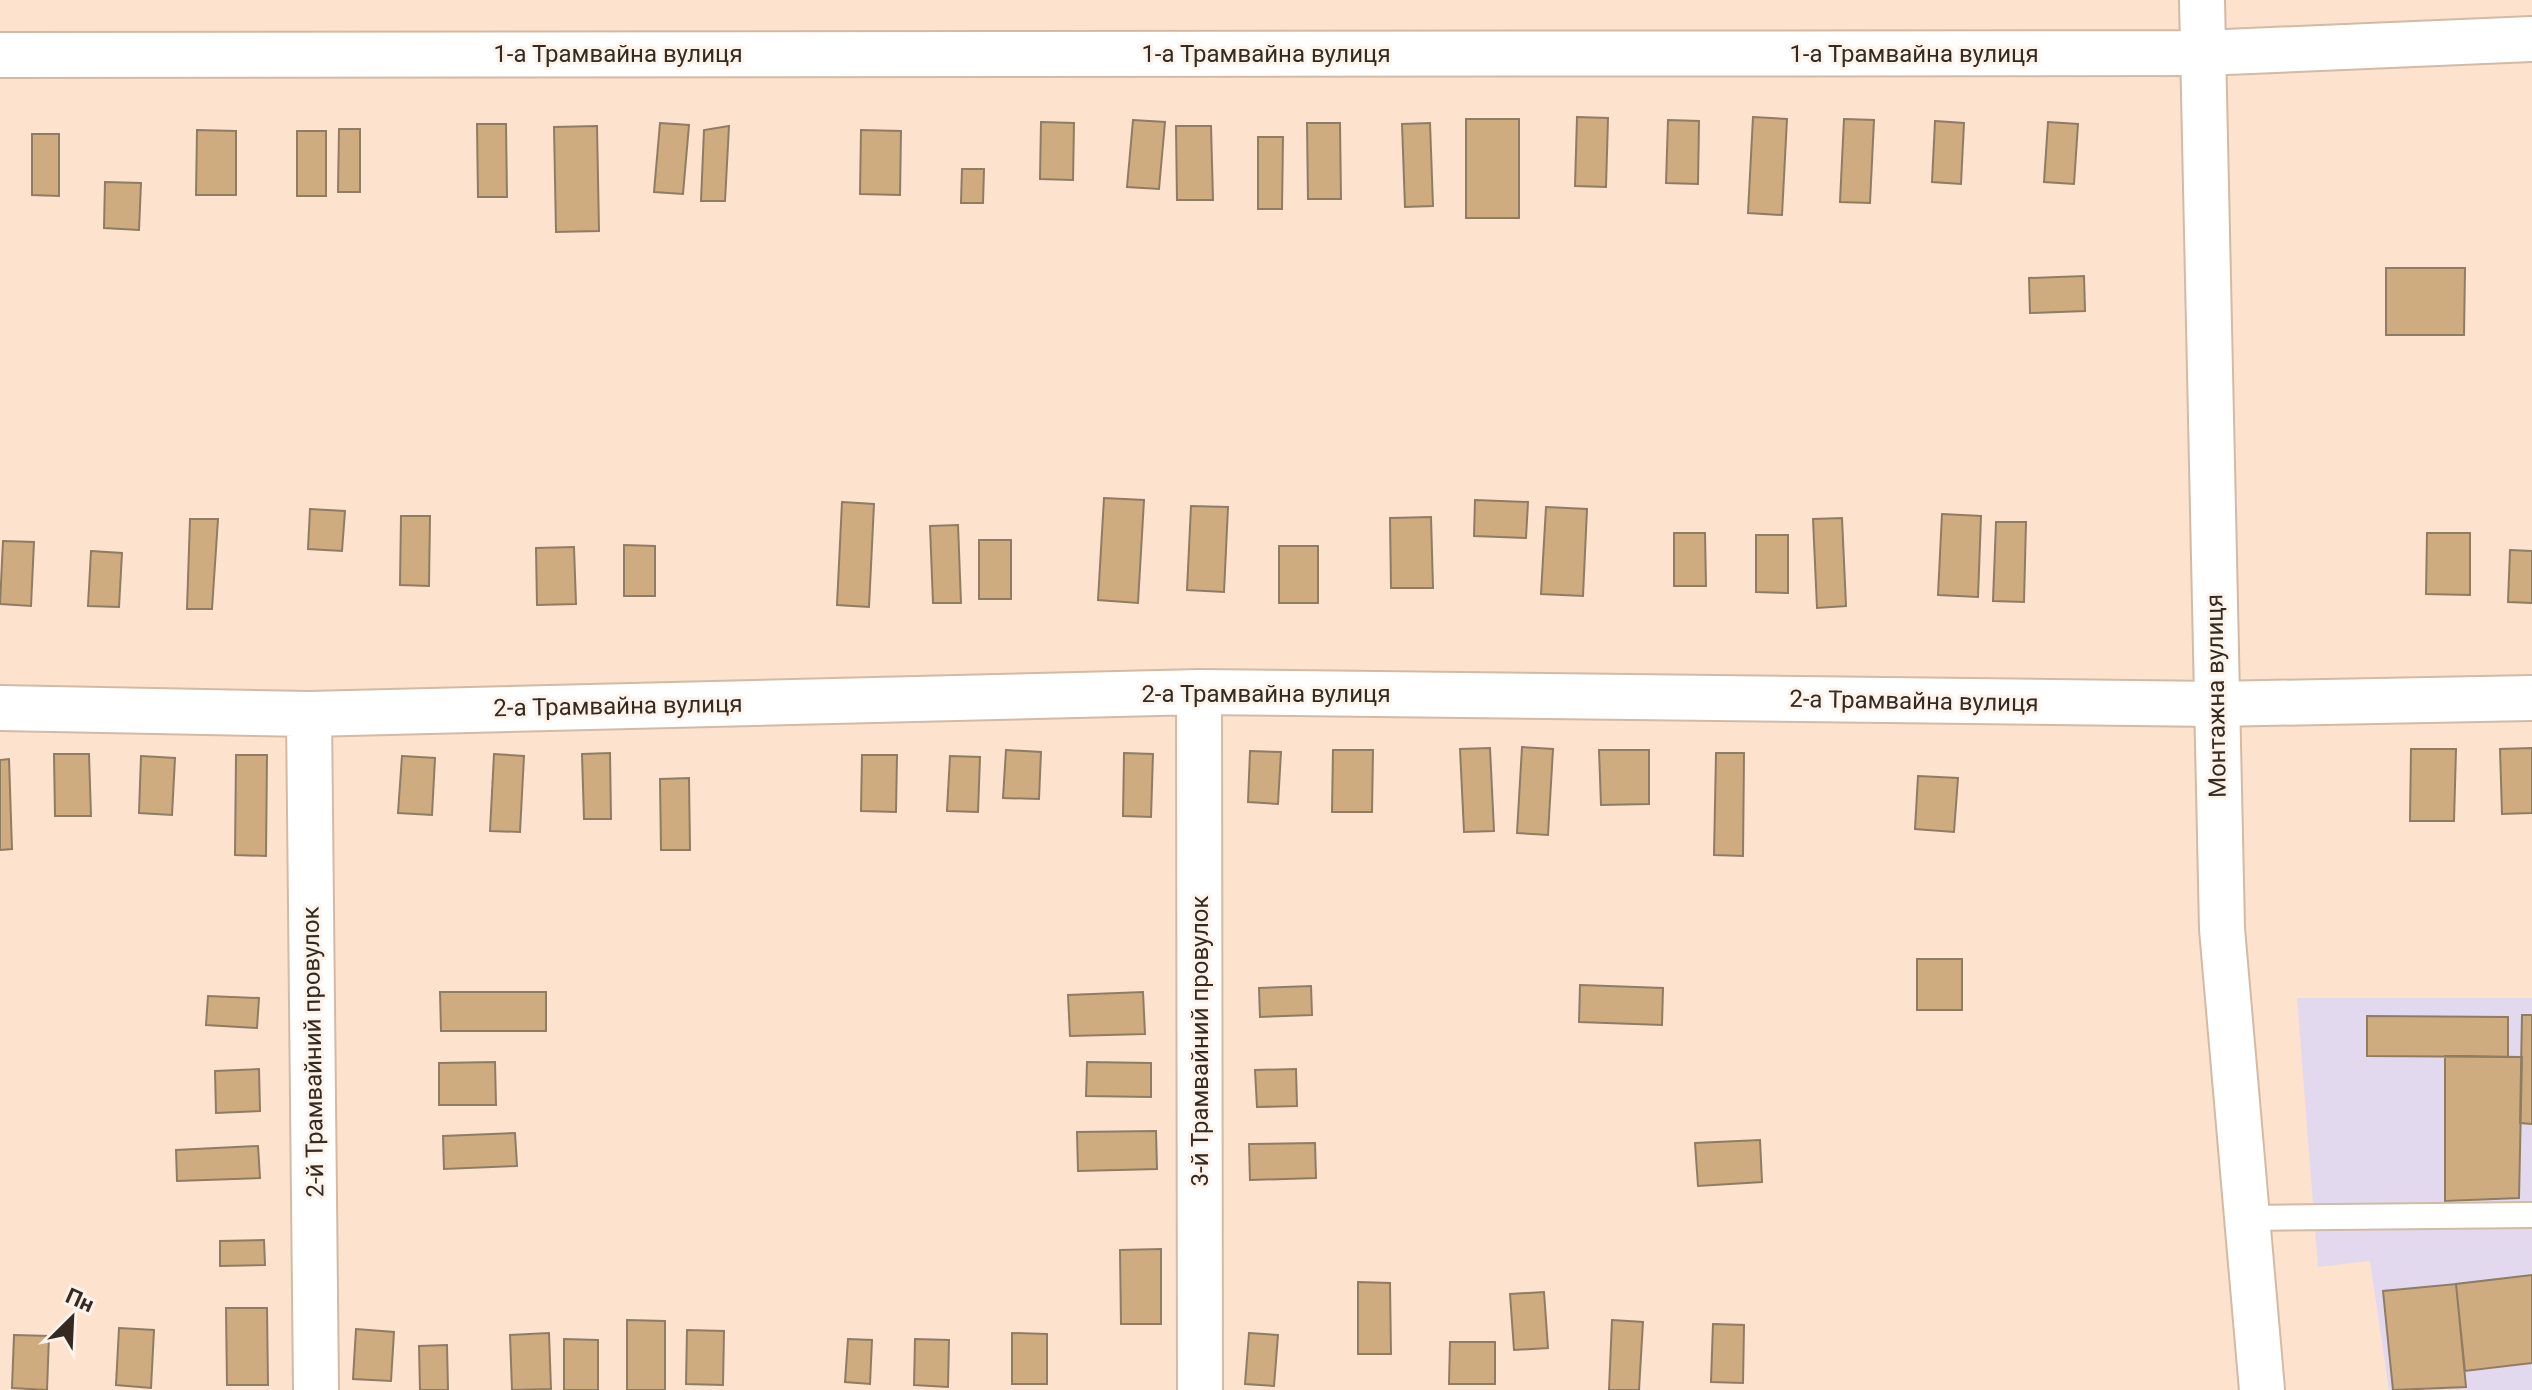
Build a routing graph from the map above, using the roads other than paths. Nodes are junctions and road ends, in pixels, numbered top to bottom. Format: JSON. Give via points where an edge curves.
{"nodes":[{"id":1,"x":2202,"y":0,"type":"edge"},
{"id":2,"x":2532,"y":39,"type":"edge"},
{"id":3,"x":2203,"y":53,"type":"junction"},
{"id":4,"x":0,"y":55,"type":"edge"},
{"id":5,"x":1199,"y":692,"type":"junction"},
{"id":6,"x":2532,"y":698,"type":"edge"},
{"id":7,"x":2215,"y":704,"type":"junction"},
{"id":8,"x":0,"y":708,"type":"edge"},
{"id":9,"x":309,"y":714,"type":"junction"},
{"id":10,"x":2532,"y":1215,"type":"edge"},
{"id":11,"x":2247,"y":1218,"type":"junction"},
{"id":12,"x":316,"y":1390,"type":"edge"},
{"id":13,"x":1200,"y":1390,"type":"edge"},
{"id":14,"x":2262,"y":1390,"type":"edge"}],
"edges":[{"from":1,"to":3,"type":"street","name":"Монтажна вулиця"},
{"from":2,"to":3,"type":"street","name":"1-а Трамвайна вулиця"},
{"from":3,"to":4,"type":"street","name":"1-а Трамвайна вулиця"},
{"from":3,"to":7,"type":"street","name":"Монтажна вулиця"},
{"from":5,"to":7,"type":"street","name":"2-а Трамвайна вулиця"},
{"from":5,"to":9,"type":"street","name":"2-а Трамвайна вулиця"},
{"from":5,"to":13,"type":"street","name":"3-й Трамвайний провулок"},
{"from":6,"to":7,"type":"street","name":"2-а Трамвайна вулиця"},
{"from":7,"to":11,"type":"street","name":"Монтажна вулиця","via":[[2222,929]]},
{"from":8,"to":9,"type":"street","name":"2-а Трамвайна вулиця"},
{"from":9,"to":12,"type":"street","name":"2-й Трамвайний провулок"},
{"from":10,"to":11,"type":"lane"},
{"from":11,"to":14,"type":"street","name":"Монтажна вулиця"}]}
